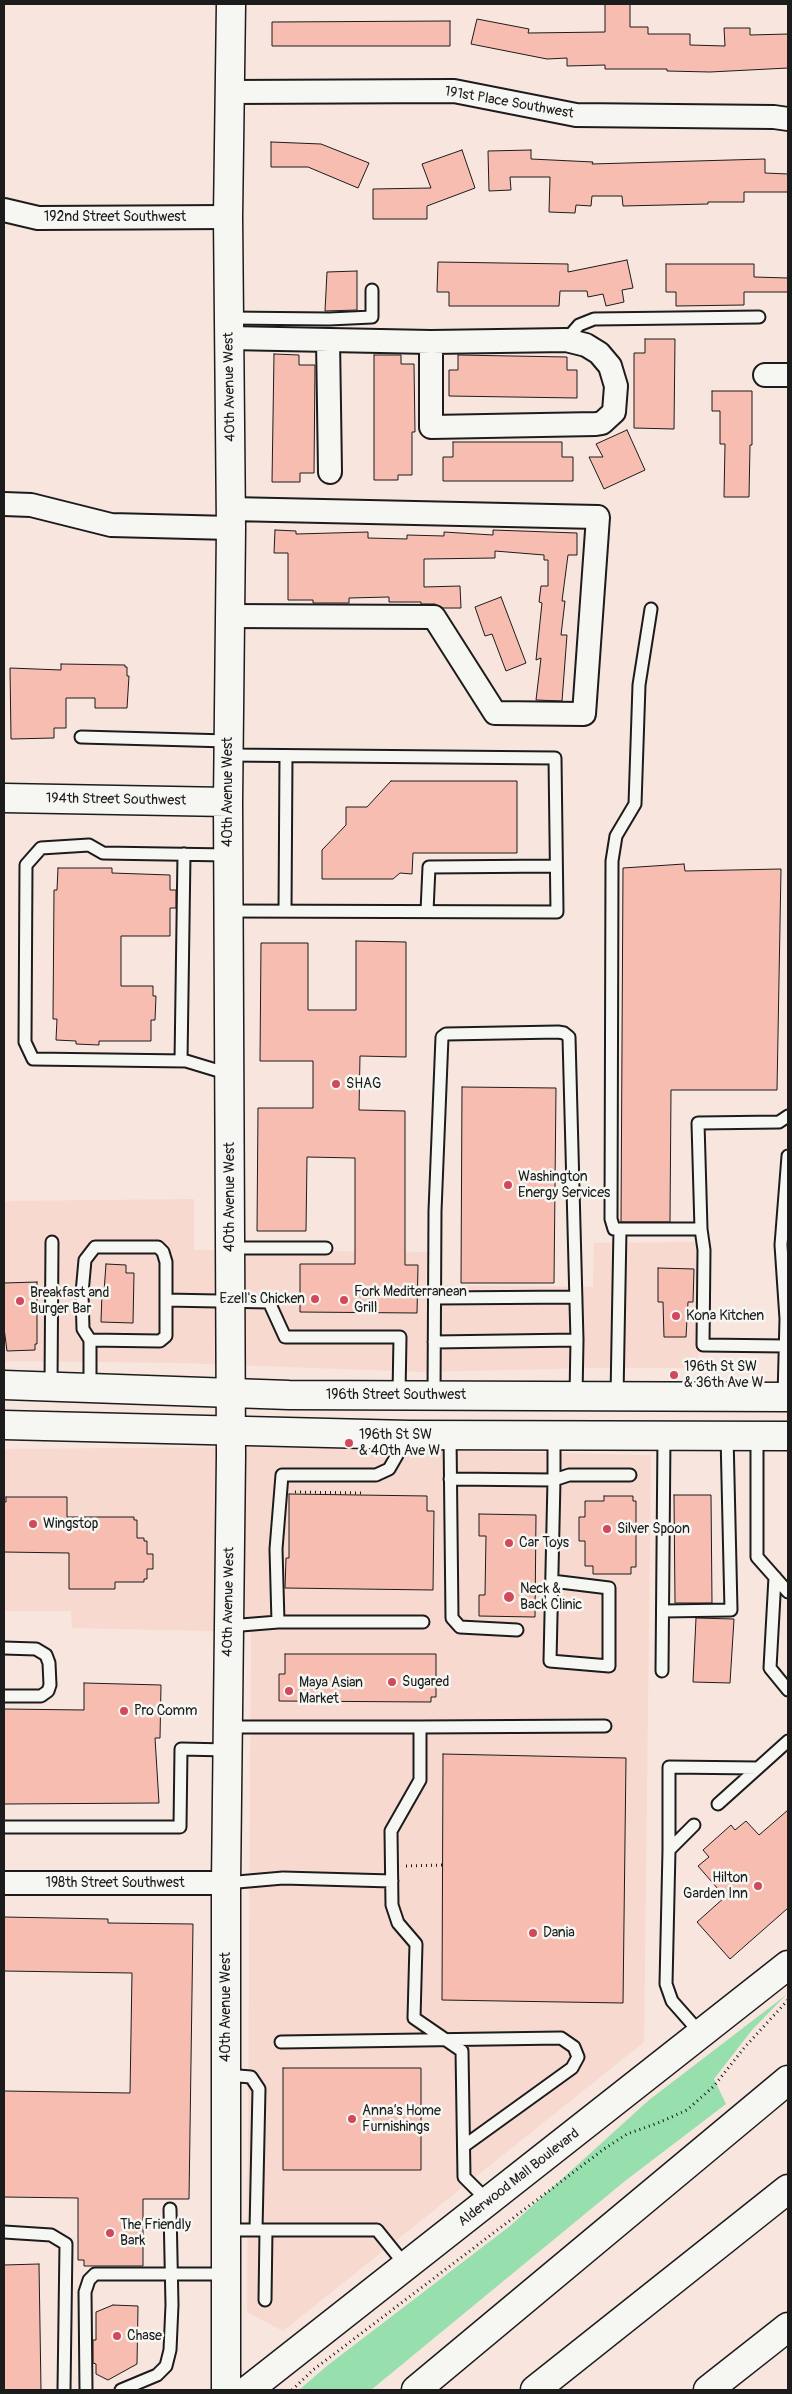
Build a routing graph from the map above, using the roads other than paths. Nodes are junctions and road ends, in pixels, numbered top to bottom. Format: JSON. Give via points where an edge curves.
{"nodes":[{"id":1,"x":231,"y":4,"type":"edge"},
{"id":2,"x":230,"y":92,"type":"junction"},
{"id":3,"x":788,"y":119,"type":"edge"},
{"id":4,"x":4,"y":210,"type":"edge"},
{"id":5,"x":228,"y":217,"type":"junction"},
{"id":6,"x":372,"y":290,"type":"dead end"},
{"id":7,"x":759,"y":316,"type":"dead end"},
{"id":8,"x":229,"y":328,"type":"junction"},
{"id":9,"x":328,"y":340,"type":"junction"},
{"id":10,"x":566,"y":340,"type":"junction"},
{"id":11,"x":431,"y":342,"type":"junction"},
{"id":12,"x":765,"y":375,"type":"dead end"},
{"id":13,"x":788,"y":375,"type":"edge"},
{"id":14,"x":330,"y":472,"type":"dead end"},
{"id":15,"x":4,"y":504,"type":"edge"},
{"id":16,"x":231,"y":519,"type":"junction"},
{"id":17,"x":651,"y":609,"type":"dead end"},
{"id":18,"x":230,"y":616,"type":"junction"},
{"id":19,"x":81,"y":737,"type":"dead end"},
{"id":20,"x":228,"y":748,"type":"junction"},
{"id":21,"x":286,"y":756,"type":"junction"},
{"id":22,"x":4,"y":798,"type":"edge"},
{"id":23,"x":228,"y":802,"type":"junction"},
{"id":24,"x":184,"y":854,"type":"junction"},
{"id":25,"x":228,"y":855,"type":"junction"},
{"id":26,"x":556,"y":866,"type":"junction"},
{"id":27,"x":228,"y":911,"type":"junction"},
{"id":28,"x":285,"y":911,"type":"junction"},
{"id":29,"x":427,"y":911,"type":"junction"},
{"id":30,"x":181,"y":1061,"type":"junction"},
{"id":31,"x":229,"y":1074,"type":"junction"},
{"id":32,"x":788,"y":1116,"type":"edge"},
{"id":33,"x":788,"y":1156,"type":"edge"},
{"id":34,"x":701,"y":1229,"type":"junction"},
{"id":35,"x":620,"y":1230,"type":"junction"},
{"id":36,"x":52,"y":1242,"type":"dead end"},
{"id":37,"x":230,"y":1248,"type":"junction"},
{"id":38,"x":326,"y":1248,"type":"dead end"},
{"id":39,"x":788,"y":1268,"type":"edge"},
{"id":40,"x":784,"y":1286,"type":"junction"},
{"id":41,"x":576,"y":1297,"type":"junction"},
{"id":42,"x":434,"y":1298,"type":"junction"},
{"id":43,"x":166,"y":1300,"type":"junction"},
{"id":44,"x":230,"y":1300,"type":"junction"},
{"id":45,"x":787,"y":1320,"type":"edge"},
{"id":46,"x":90,"y":1340,"type":"junction"},
{"id":47,"x":577,"y":1340,"type":"junction"},
{"id":48,"x":434,"y":1342,"type":"junction"},
{"id":49,"x":784,"y":1346,"type":"junction"},
{"id":50,"x":4,"y":1385,"type":"edge"},
{"id":51,"x":51,"y":1386,"type":"junction"},
{"id":52,"x":90,"y":1387,"type":"junction"},
{"id":53,"x":230,"y":1393,"type":"junction"},
{"id":54,"x":399,"y":1396,"type":"junction"},
{"id":55,"x":434,"y":1396,"type":"junction"},
{"id":56,"x":576,"y":1396,"type":"junction"},
{"id":57,"x":617,"y":1396,"type":"junction"},
{"id":58,"x":786,"y":1397,"type":"edge"},
{"id":59,"x":4,"y":1425,"type":"edge"},
{"id":60,"x":230,"y":1430,"type":"junction"},
{"id":61,"x":409,"y":1435,"type":"junction"},
{"id":62,"x":450,"y":1435,"type":"junction"},
{"id":63,"x":727,"y":1435,"type":"junction"},
{"id":64,"x":756,"y":1435,"type":"junction"},
{"id":65,"x":554,"y":1436,"type":"junction"},
{"id":66,"x":664,"y":1436,"type":"junction"},
{"id":67,"x":788,"y":1436,"type":"edge"},
{"id":68,"x":630,"y":1475,"type":"dead end"},
{"id":69,"x":450,"y":1479,"type":"junction"},
{"id":70,"x":554,"y":1480,"type":"junction"},
{"id":71,"x":775,"y":1577,"type":"junction"},
{"id":72,"x":552,"y":1581,"type":"junction"},
{"id":73,"x":788,"y":1592,"type":"edge"},
{"id":74,"x":663,"y":1611,"type":"junction"},
{"id":75,"x":278,"y":1622,"type":"junction"},
{"id":76,"x":423,"y":1622,"type":"dead end"},
{"id":77,"x":229,"y":1626,"type":"junction"},
{"id":78,"x":517,"y":1630,"type":"dead end"},
{"id":79,"x":4,"y":1648,"type":"edge"},
{"id":80,"x":662,"y":1671,"type":"dead end"},
{"id":81,"x":788,"y":1690,"type":"edge"},
{"id":82,"x":4,"y":1696,"type":"edge"},
{"id":83,"x":605,"y":1726,"type":"dead end"},
{"id":84,"x":420,"y":1728,"type":"junction"},
{"id":85,"x":228,"y":1738,"type":"junction"},
{"id":86,"x":788,"y":1741,"type":"edge"},
{"id":87,"x":758,"y":1768,"type":"junction"},
{"id":88,"x":718,"y":1804,"type":"dead end"},
{"id":89,"x":4,"y":1826,"type":"edge"},
{"id":90,"x":694,"y":1826,"type":"dead end"},
{"id":91,"x":669,"y":1850,"type":"junction"},
{"id":92,"x":392,"y":1881,"type":"junction"},
{"id":93,"x":4,"y":1883,"type":"edge"},
{"id":94,"x":226,"y":1883,"type":"junction"},
{"id":95,"x":788,"y":1965,"type":"edge"},
{"id":96,"x":702,"y":2035,"type":"junction"},
{"id":97,"x":447,"y":2041,"type":"junction"},
{"id":98,"x":281,"y":2042,"type":"dead end"},
{"id":99,"x":226,"y":2075,"type":"junction"},
{"id":100,"x":788,"y":2080,"type":"edge"},
{"id":101,"x":464,"y":2146,"type":"junction"},
{"id":102,"x":788,"y":2189,"type":"edge"},
{"id":103,"x":488,"y":2202,"type":"junction"},
{"id":104,"x":170,"y":2209,"type":"dead end"},
{"id":105,"x":226,"y":2230,"type":"junction"},
{"id":106,"x":261,"y":2230,"type":"junction"},
{"id":107,"x":4,"y":2232,"type":"edge"},
{"id":108,"x":406,"y":2266,"type":"junction"},
{"id":109,"x":172,"y":2274,"type":"junction"},
{"id":110,"x":226,"y":2274,"type":"junction"},
{"id":111,"x":265,"y":2300,"type":"dead end"},
{"id":112,"x":788,"y":2328,"type":"edge"},
{"id":113,"x":788,"y":2347,"type":"edge"},
{"id":114,"x":64,"y":2390,"type":"edge"},
{"id":115,"x":86,"y":2390,"type":"edge"},
{"id":116,"x":121,"y":2390,"type":"edge"},
{"id":117,"x":226,"y":2390,"type":"edge"},
{"id":118,"x":248,"y":2390,"type":"edge"},
{"id":119,"x":416,"y":2390,"type":"edge"},
{"id":120,"x":535,"y":2390,"type":"edge"},
{"id":121,"x":708,"y":2390,"type":"edge"},
{"id":122,"x":722,"y":2390,"type":"edge"}],
"edges":[{"from":1,"to":2,"type":"main road","name":"40th Avenue West"},
{"from":2,"to":3,"type":"street","name":"191st Place Southwest","via":[[454,91],[576,115]]},
{"from":2,"to":5,"type":"main road","name":"40th Avenue West"},
{"from":4,"to":5,"type":"street","name":"192nd Street Southwest","via":[[38,218]]},
{"from":5,"to":8,"type":"main road","name":"40th Avenue West"},
{"from":6,"to":8,"type":"lane","via":[[372,318]]},
{"from":7,"to":10,"type":"lane","via":[[594,319],[579,324]]},
{"from":8,"to":9,"type":"street"},
{"from":8,"to":16,"type":"main road","name":"40th Avenue West"},
{"from":9,"to":11,"type":"street"},
{"from":9,"to":14,"type":"street"},
{"from":10,"to":11,"type":"street"},
{"from":10,"to":11,"type":"street","via":[[586,345],[610,366],[617,392],[614,412],[602,422],[431,427]]},
{"from":12,"to":13,"type":"street"},
{"from":15,"to":16,"type":"street","via":[[31,505],[110,524]]},
{"from":16,"to":18,"type":"main road","name":"40th Avenue West"},
{"from":16,"to":18,"type":"street","via":[[598,517],[584,714],[495,713],[434,617]]},
{"from":17,"to":35,"type":"lane","via":[[639,685],[635,804],[616,836],[612,861],[611,1219],[614,1230]]},
{"from":18,"to":20,"type":"main road","name":"40th Avenue West"},
{"from":19,"to":20,"type":"lane"},
{"from":20,"to":21,"type":"lane"},
{"from":20,"to":23,"type":"main road","name":"40th Avenue West"},
{"from":21,"to":26,"type":"lane","via":[[555,758]]},
{"from":21,"to":28,"type":"lane"},
{"from":22,"to":23,"type":"main road","name":"194th Street Southwest"},
{"from":23,"to":25,"type":"main road","name":"40th Avenue West"},
{"from":24,"to":25,"type":"lane"},
{"from":24,"to":30,"type":"lane"},
{"from":24,"to":30,"type":"lane","via":[[103,853],[89,845],[41,848],[26,865],[25,1042],[33,1059]]},
{"from":25,"to":27,"type":"main road","name":"40th Avenue West"},
{"from":26,"to":29,"type":"lane","via":[[429,867]]},
{"from":26,"to":29,"type":"lane","via":[[557,912]]},
{"from":27,"to":28,"type":"lane"},
{"from":27,"to":31,"type":"main road","name":"40th Avenue West"},
{"from":28,"to":29,"type":"lane"},
{"from":30,"to":31,"type":"lane"},
{"from":31,"to":37,"type":"main road","name":"40th Avenue West"},
{"from":32,"to":34,"type":"lane","via":[[779,1122],[698,1123]]},
{"from":33,"to":40,"type":"lane","via":[[781,1245]]},
{"from":34,"to":35,"type":"lane"},
{"from":34,"to":49,"type":"lane","via":[[704,1250],[703,1345]]},
{"from":35,"to":57,"type":"lane"},
{"from":36,"to":51,"type":"lane"},
{"from":37,"to":38,"type":"lane"},
{"from":37,"to":44,"type":"main road","name":"40th Avenue West"},
{"from":39,"to":40,"type":"lane"},
{"from":40,"to":45,"type":"lane"},
{"from":41,"to":42,"type":"lane"},
{"from":41,"to":42,"type":"lane","via":[[569,1037],[558,1032],[446,1034],[442,1037]]},
{"from":41,"to":47,"type":"lane"},
{"from":42,"to":48,"type":"lane"},
{"from":43,"to":44,"type":"lane"},
{"from":43,"to":46,"type":"lane","via":[[166,1336],[160,1341]]},
{"from":43,"to":46,"type":"lane","via":[[166,1262],[158,1247],[96,1247],[85,1260],[82,1293],[83,1329]]},
{"from":44,"to":53,"type":"main road","name":"40th Avenue West"},
{"from":44,"to":54,"type":"lane","via":[[268,1302],[285,1337],[400,1337]]},
{"from":45,"to":49,"type":"lane"},
{"from":46,"to":52,"type":"lane"},
{"from":47,"to":48,"type":"lane"},
{"from":47,"to":56,"type":"lane"},
{"from":48,"to":55,"type":"lane"},
{"from":49,"to":58,"type":"lane"},
{"from":50,"to":51,"type":"main road","name":"196th Street Southwest"},
{"from":51,"to":52,"type":"main road","name":"196th Street Southwest"},
{"from":52,"to":53,"type":"main road","name":"196th Street Southwest"},
{"from":53,"to":54,"type":"main road","name":"196th Street Southwest"},
{"from":53,"to":60,"type":"main road","name":"40th Avenue West"},
{"from":54,"to":55,"type":"main road","name":"196th Street Southwest"},
{"from":55,"to":56,"type":"main road","name":"196th Street Southwest"},
{"from":56,"to":57,"type":"main road","name":"196th Street Southwest"},
{"from":57,"to":58,"type":"main road","name":"196th Street Southwest"},
{"from":59,"to":60,"type":"main road"},
{"from":60,"to":61,"type":"main road"},
{"from":60,"to":77,"type":"main road","name":"40th Avenue West"},
{"from":61,"to":62,"type":"main road"},
{"from":61,"to":75,"type":"lane","via":[[389,1469],[376,1474],[282,1474],[277,1521]]},
{"from":62,"to":65,"type":"main road"},
{"from":62,"to":69,"type":"lane"},
{"from":63,"to":64,"type":"main road"},
{"from":63,"to":66,"type":"main road"},
{"from":63,"to":74,"type":"lane","via":[[730,1610]]},
{"from":64,"to":67,"type":"main road"},
{"from":64,"to":71,"type":"lane","via":[[756,1557]]},
{"from":65,"to":66,"type":"main road"},
{"from":65,"to":70,"type":"lane"},
{"from":66,"to":74,"type":"lane"},
{"from":68,"to":70,"type":"lane","via":[[569,1475]]},
{"from":69,"to":70,"type":"lane"},
{"from":69,"to":78,"type":"lane","via":[[452,1618],[460,1627]]},
{"from":70,"to":72,"type":"lane"},
{"from":71,"to":73,"type":"lane"},
{"from":71,"to":81,"type":"lane","via":[[770,1668]]},
{"from":72,"to":72,"type":"lane","via":[[550,1661],[609,1666],[609,1588]]},
{"from":74,"to":80,"type":"lane"},
{"from":75,"to":76,"type":"lane"},
{"from":75,"to":77,"type":"lane"},
{"from":77,"to":85,"type":"main road","name":"40th Avenue West"},
{"from":79,"to":82,"type":"lane","via":[[36,1649],[46,1655],[50,1663],[48,1691],[41,1696]]},
{"from":83,"to":84,"type":"lane"},
{"from":84,"to":85,"type":"lane"},
{"from":84,"to":92,"type":"lane","via":[[420,1780],[391,1831]]},
{"from":85,"to":89,"type":"lane","via":[[182,1749],[180,1827]]},
{"from":85,"to":94,"type":"main road","name":"40th Avenue West"},
{"from":86,"to":87,"type":"lane"},
{"from":87,"to":88,"type":"lane"},
{"from":87,"to":91,"type":"lane","via":[[670,1767]]},
{"from":90,"to":91,"type":"lane"},
{"from":91,"to":96,"type":"lane","via":[[666,1984],[672,2001]]},
{"from":92,"to":94,"type":"lane","via":[[283,1878]]},
{"from":92,"to":97,"type":"lane","via":[[392,1905],[398,1922],[416,1944],[414,2018]]},
{"from":93,"to":94,"type":"street","name":"198th Street Southwest"},
{"from":94,"to":99,"type":"main road","name":"40th Avenue West"},
{"from":95,"to":96,"type":"main road","name":"Alderwood Mall Boulevard"},
{"from":96,"to":103,"type":"main road","name":"Alderwood Mall Boulevard"},
{"from":97,"to":98,"type":"lane"},
{"from":97,"to":101,"type":"lane","via":[[462,2051]]},
{"from":97,"to":101,"type":"lane","via":[[561,2038],[574,2048],[578,2057],[572,2068]]},
{"from":99,"to":105,"type":"main road","name":"40th Avenue West"},
{"from":99,"to":106,"type":"lane","via":[[251,2077],[259,2089]]},
{"from":100,"to":119,"type":"main road"},
{"from":101,"to":103,"type":"lane","via":[[464,2177]]},
{"from":102,"to":120,"type":"main road"},
{"from":103,"to":108,"type":"main road","name":"Alderwood Mall Boulevard"},
{"from":104,"to":109,"type":"lane"},
{"from":105,"to":106,"type":"lane"},
{"from":105,"to":110,"type":"main road","name":"40th Avenue West"},
{"from":106,"to":108,"type":"lane","via":[[377,2230]]},
{"from":106,"to":111,"type":"lane"},
{"from":107,"to":114,"type":"lane","via":[[51,2235],[66,2244]]},
{"from":108,"to":118,"type":"main road","name":"Alderwood Mall Boulevard"},
{"from":109,"to":110,"type":"lane"},
{"from":109,"to":115,"type":"lane","via":[[95,2274],[90,2280],[85,2292]]},
{"from":109,"to":116,"type":"lane","via":[[170,2350],[166,2366],[157,2375]]},
{"from":110,"to":117,"type":"main road","name":"40th Avenue West"},
{"from":112,"to":121,"type":"main road"},
{"from":113,"to":122,"type":"main road"}]}
